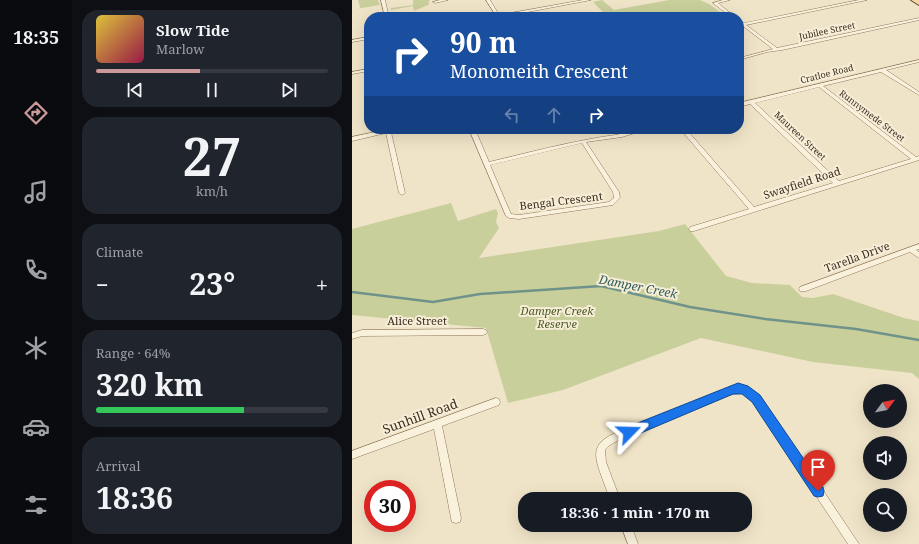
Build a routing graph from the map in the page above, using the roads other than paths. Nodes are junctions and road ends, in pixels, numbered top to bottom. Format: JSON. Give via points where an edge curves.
{"nodes":[{"id":1,"x":383,"y":0,"type":"edge"},
{"id":2,"x":446,"y":0,"type":"edge"},
{"id":3,"x":488,"y":0,"type":"edge"},
{"id":4,"x":545,"y":0,"type":"edge"},
{"id":5,"x":589,"y":0,"type":"edge"},
{"id":6,"x":727,"y":0,"type":"edge"},
{"id":7,"x":865,"y":0,"type":"edge"},
{"id":8,"x":915,"y":0,"type":"edge"},
{"id":9,"x":435,"y":2,"type":"dead end"},
{"id":10,"x":919,"y":3,"type":"edge"},
{"id":11,"x":550,"y":6,"type":"junction"},
{"id":12,"x":386,"y":12,"type":"edge"},
{"id":13,"x":496,"y":12,"type":"edge"},
{"id":14,"x":519,"y":12,"type":"edge"},
{"id":15,"x":726,"y":12,"type":"edge"},
{"id":16,"x":919,"y":19,"type":"edge"},
{"id":17,"x":744,"y":22,"type":"edge"},
{"id":18,"x":744,"y":25,"type":"edge"},
{"id":19,"x":364,"y":39,"type":"edge"},
{"id":20,"x":352,"y":40,"type":"edge"},
{"id":21,"x":776,"y":49,"type":"junction"},
{"id":22,"x":744,"y":58,"type":"edge"},
{"id":23,"x":919,"y":60,"type":"edge"},
{"id":24,"x":882,"y":70,"type":"junction"},
{"id":25,"x":364,"y":71,"type":"edge"},
{"id":26,"x":352,"y":73,"type":"edge"},
{"id":27,"x":819,"y":85,"type":"junction"},
{"id":28,"x":919,"y":94,"type":"edge"},
{"id":29,"x":751,"y":102,"type":"junction"},
{"id":30,"x":744,"y":104,"type":"edge"},
{"id":31,"x":374,"y":134,"type":"edge"},
{"id":32,"x":389,"y":134,"type":"edge"},
{"id":33,"x":474,"y":134,"type":"edge"},
{"id":34,"x":626,"y":134,"type":"edge"},
{"id":35,"x":687,"y":134,"type":"edge"},
{"id":36,"x":352,"y":139,"type":"edge"},
{"id":37,"x":583,"y":141,"type":"junction"},
{"id":38,"x":917,"y":158,"type":"edge"},
{"id":39,"x":488,"y":164,"type":"junction"},
{"id":40,"x":837,"y":183,"type":"junction"},
{"id":41,"x":402,"y":193,"type":"dead end"},
{"id":42,"x":753,"y":210,"type":"junction"},
{"id":43,"x":692,"y":230,"type":"dead end"},
{"id":44,"x":919,"y":246,"type":"edge"},
{"id":45,"x":911,"y":249,"type":"junction"},
{"id":46,"x":919,"y":256,"type":"edge"},
{"id":47,"x":803,"y":289,"type":"dead end"},
{"id":48,"x":483,"y":332,"type":"dead end"},
{"id":49,"x":352,"y":336,"type":"edge"},
{"id":50,"x":496,"y":402,"type":"dead end"},
{"id":51,"x":437,"y":424,"type":"junction"},
{"id":52,"x":352,"y":455,"type":"edge"},
{"id":53,"x":612,"y":492,"type":"edge"},
{"id":54,"x":456,"y":518,"type":"dead end"},
{"id":55,"x":629,"y":532,"type":"edge"},
{"id":56,"x":633,"y":544,"type":"edge"},
{"id":57,"x":854,"y":544,"type":"edge"}],
"edges":[{"from":1,"to":12,"type":"street"},
{"from":2,"to":9,"type":"street"},
{"from":3,"to":13,"type":"street"},
{"from":4,"to":11,"type":"street"},
{"from":5,"to":11,"type":"street"},
{"from":6,"to":15,"type":"street","via":[[716,4]]},
{"from":7,"to":17,"type":"street"},
{"from":8,"to":10,"type":"main road"},
{"from":11,"to":14,"type":"street"},
{"from":16,"to":21,"type":"street","name":"Jubilee Street"},
{"from":18,"to":21,"type":"street"},
{"from":19,"to":20,"type":"street"},
{"from":21,"to":22,"type":"street","name":"Jubilee Street"},
{"from":23,"to":24,"type":"street","name":"Cratloe Road"},
{"from":24,"to":27,"type":"street","name":"Cratloe Road"},
{"from":24,"to":28,"type":"street"},
{"from":25,"to":26,"type":"street"},
{"from":27,"to":29,"type":"street","name":"Cratloe Road"},
{"from":27,"to":38,"type":"street","name":"Runnymede Street"},
{"from":29,"to":30,"type":"street","name":"Cratloe Road"},
{"from":29,"to":40,"type":"street","name":"Maureen Street"},
{"from":31,"to":36,"type":"street"},
{"from":32,"to":41,"type":"street"},
{"from":33,"to":39,"type":"street","name":"Bengal Crescent"},
{"from":34,"to":37,"type":"street"},
{"from":35,"to":42,"type":"street"},
{"from":37,"to":39,"type":"street"},
{"from":37,"to":39,"type":"street","name":"Bengal Crescent","via":[[616,192],[617,198],[611,204],[520,217],[509,216]]},
{"from":38,"to":40,"type":"street","name":"Swayfield Road"},
{"from":40,"to":42,"type":"street","name":"Swayfield Road"},
{"from":42,"to":43,"type":"street","name":"Swayfield Road"},
{"from":44,"to":45,"type":"street","name":"Tarella Drive"},
{"from":45,"to":46,"type":"street"},
{"from":45,"to":47,"type":"street","name":"Tarella Drive"},
{"from":48,"to":49,"type":"street","name":"Alice Street","via":[[362,332]]},
{"from":50,"to":51,"type":"street","name":"Sunhill Road"},
{"from":51,"to":52,"type":"street","name":"Sunhill Road"},
{"from":51,"to":54,"type":"street"},
{"from":53,"to":57,"type":"street","via":[[601,462],[603,444],[732,390],[744,389],[756,398]]},
{"from":55,"to":56,"type":"street"}]}
